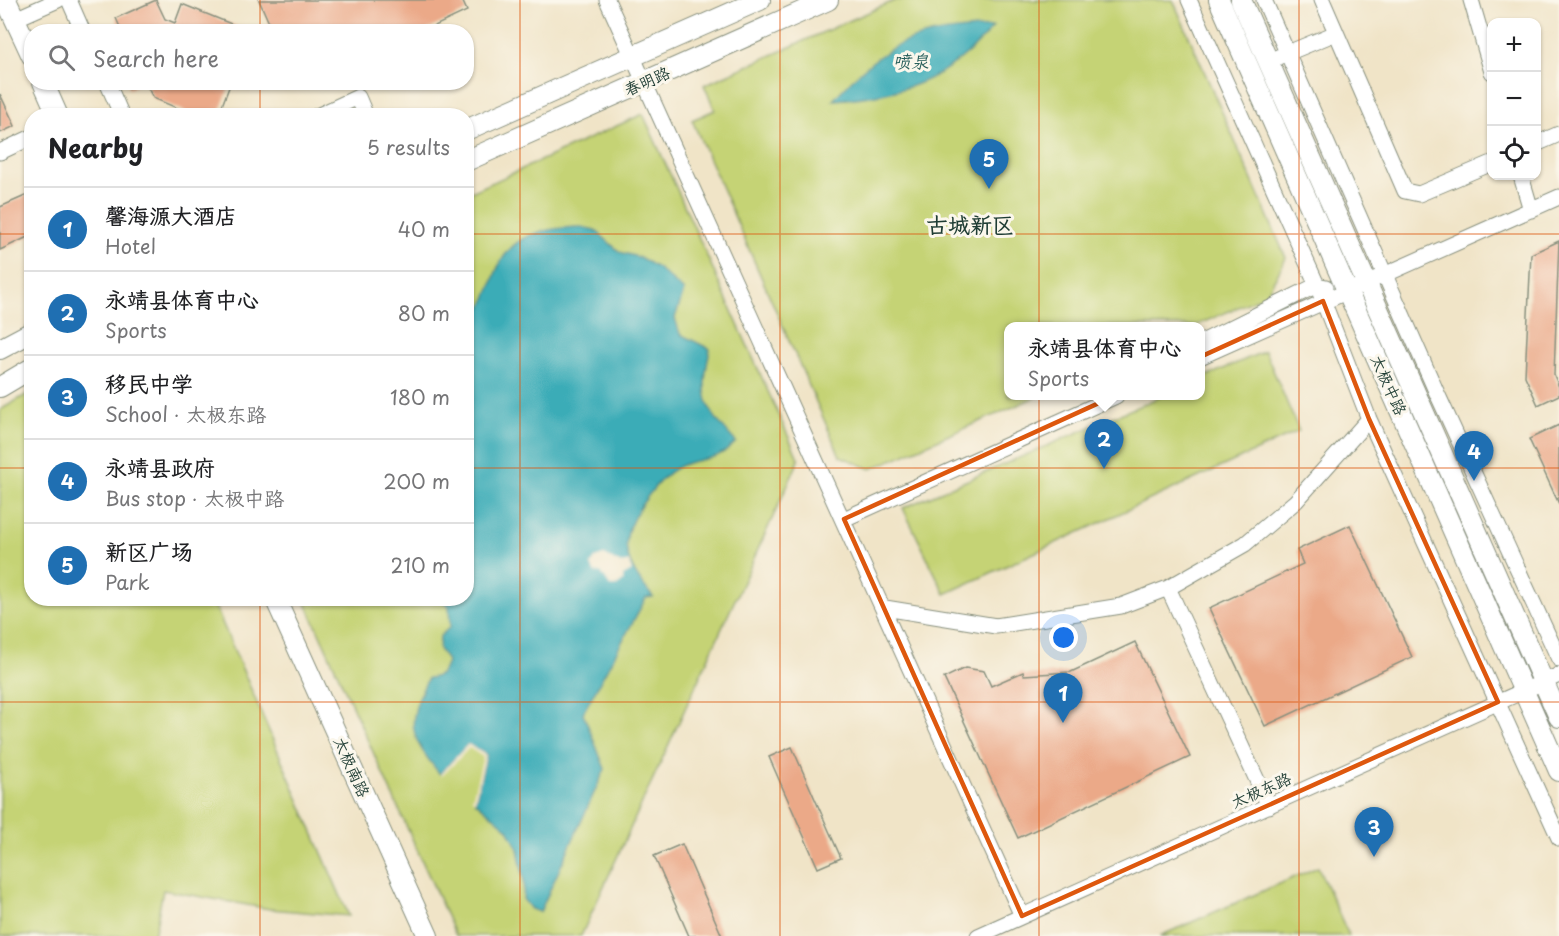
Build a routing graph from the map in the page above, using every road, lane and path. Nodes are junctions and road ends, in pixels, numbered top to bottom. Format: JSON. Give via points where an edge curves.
{"nodes":[{"id":1,"x":6,"y":0,"type":"edge"},
{"id":2,"x":58,"y":0,"type":"edge"},
{"id":3,"x":69,"y":0,"type":"edge"},
{"id":4,"x":608,"y":0,"type":"edge"},
{"id":5,"x":760,"y":0,"type":"edge"},
{"id":6,"x":828,"y":0,"type":"edge"},
{"id":7,"x":1189,"y":0,"type":"edge"},
{"id":8,"x":1219,"y":0,"type":"edge"},
{"id":9,"x":1241,"y":0,"type":"edge"},
{"id":10,"x":1264,"y":0,"type":"edge"},
{"id":11,"x":1322,"y":0,"type":"edge"},
{"id":12,"x":1471,"y":0,"type":"edge"},
{"id":13,"x":15,"y":19,"type":"junction"},
{"id":14,"x":80,"y":24,"type":"edge"},
{"id":15,"x":1336,"y":33,"type":"junction"},
{"id":16,"x":24,"y":39,"type":"edge"},
{"id":17,"x":1287,"y":53,"type":"junction"},
{"id":18,"x":632,"y":57,"type":"junction"},
{"id":19,"x":1487,"y":58,"type":"edge"},
{"id":20,"x":1268,"y":61,"type":"junction"},
{"id":21,"x":644,"y":82,"type":"junction"},
{"id":22,"x":47,"y":90,"type":"edge"},
{"id":23,"x":111,"y":90,"type":"edge"},
{"id":24,"x":54,"y":108,"type":"edge"},
{"id":25,"x":118,"y":108,"type":"edge"},
{"id":26,"x":334,"y":108,"type":"edge"},
{"id":27,"x":363,"y":108,"type":"edge"},
{"id":28,"x":474,"y":126,"type":"edge"},
{"id":29,"x":1559,"y":134,"type":"edge"},
{"id":30,"x":24,"y":141,"type":"edge"},
{"id":31,"x":1541,"y":142,"type":"edge"},
{"id":32,"x":0,"y":153,"type":"edge"},
{"id":33,"x":474,"y":158,"type":"edge"},
{"id":34,"x":1487,"y":165,"type":"edge"},
{"id":35,"x":1522,"y":180,"type":"edge"},
{"id":36,"x":1559,"y":197,"type":"edge"},
{"id":37,"x":1531,"y":210,"type":"junction"},
{"id":38,"x":1386,"y":273,"type":"junction"},
{"id":39,"x":1366,"y":282,"type":"junction"},
{"id":40,"x":1317,"y":285,"type":"junction"},
{"id":41,"x":1347,"y":290,"type":"junction"},
{"id":42,"x":1323,"y":301,"type":"junction"},
{"id":43,"x":24,"y":336,"type":"edge"},
{"id":44,"x":1205,"y":341,"type":"edge"},
{"id":45,"x":0,"y":349,"type":"edge"},
{"id":46,"x":1205,"y":355,"type":"edge"},
{"id":47,"x":24,"y":373,"type":"edge"},
{"id":48,"x":0,"y":387,"type":"edge"},
{"id":49,"x":1086,"y":400,"type":"edge"},
{"id":50,"x":1107,"y":400,"type":"edge"},
{"id":51,"x":1369,"y":419,"type":"junction"},
{"id":52,"x":844,"y":519,"type":"junction"},
{"id":53,"x":1168,"y":588,"type":"junction"},
{"id":54,"x":279,"y":606,"type":"edge"},
{"id":55,"x":885,"y":608,"type":"junction"},
{"id":56,"x":1559,"y":659,"type":"edge"},
{"id":57,"x":1551,"y":679,"type":"edge"},
{"id":58,"x":1524,"y":691,"type":"junction"},
{"id":59,"x":1498,"y":702,"type":"junction"},
{"id":60,"x":1559,"y":717,"type":"edge"},
{"id":61,"x":1559,"y":771,"type":"edge"},
{"id":62,"x":1269,"y":806,"type":"junction"},
{"id":63,"x":1559,"y":838,"type":"edge"},
{"id":64,"x":1022,"y":916,"type":"junction"},
{"id":65,"x":428,"y":936,"type":"edge"},
{"id":66,"x":978,"y":936,"type":"edge"}],
"edges":[{"from":1,"to":13,"type":"main road"},
{"from":2,"to":13,"type":"street"},
{"from":3,"to":14,"type":"street"},
{"from":4,"to":18,"type":"street"},
{"from":5,"to":18,"type":"main road","name":"春明路"},
{"from":6,"to":21,"type":"main road","name":"春明路"},
{"from":7,"to":40,"type":"street"},
{"from":8,"to":41,"type":"main road","name":"太极中路"},
{"from":9,"to":20,"type":"main road","name":"太极中路"},
{"from":10,"to":17,"type":"street"},
{"from":11,"to":15,"type":"street"},
{"from":12,"to":19,"type":"street"},
{"from":13,"to":16,"type":"main road"},
{"from":15,"to":17,"type":"street"},
{"from":15,"to":34,"type":"street","via":[[1405,191],[1419,194]]},
{"from":17,"to":20,"type":"street"},
{"from":17,"to":38,"type":"street"},
{"from":18,"to":21,"type":"street"},
{"from":18,"to":28,"type":"main road","name":"春明路"},
{"from":20,"to":39,"type":"main road","name":"太极中路"},
{"from":21,"to":33,"type":"main road","name":"春明路"},
{"from":21,"to":52,"type":"street"},
{"from":22,"to":24,"type":"main road"},
{"from":23,"to":25,"type":"street"},
{"from":26,"to":27,"type":"street","via":[[358,97]]},
{"from":29,"to":31,"type":"street"},
{"from":30,"to":32,"type":"street"},
{"from":35,"to":37,"type":"street"},
{"from":36,"to":37,"type":"street"},
{"from":37,"to":38,"type":"street"},
{"from":38,"to":39,"type":"street"},
{"from":38,"to":56,"type":"street"},
{"from":39,"to":41,"type":"street"},
{"from":39,"to":57,"type":"main road","name":"太极中路"},
{"from":40,"to":41,"type":"street"},
{"from":40,"to":42,"type":"street"},
{"from":40,"to":44,"type":"street"},
{"from":41,"to":42,"type":"street"},
{"from":41,"to":58,"type":"main road","name":"太极中路"},
{"from":42,"to":46,"type":"street"},
{"from":42,"to":51,"type":"street"},
{"from":43,"to":45,"type":"main road"},
{"from":47,"to":48,"type":"main road"},
{"from":49,"to":52,"type":"street"},
{"from":50,"to":52,"type":"street"},
{"from":51,"to":53,"type":"street","via":[[1296,501],[1271,523],[1245,544]]},
{"from":51,"to":59,"type":"street"},
{"from":52,"to":55,"type":"street"},
{"from":53,"to":55,"type":"street","via":[[1120,606],[996,626]]},
{"from":53,"to":62,"type":"street"},
{"from":54,"to":65,"type":"main road","name":"太极南路"},
{"from":55,"to":64,"type":"street"},
{"from":57,"to":58,"type":"street","name":"太极东路"},
{"from":57,"to":60,"type":"main road","name":"太极中路"},
{"from":58,"to":59,"type":"street","name":"太极东路"},
{"from":58,"to":61,"type":"main road","name":"太极中路"},
{"from":59,"to":62,"type":"street","name":"太极东路"},
{"from":59,"to":63,"type":"street"},
{"from":62,"to":64,"type":"street","name":"太极东路"},
{"from":64,"to":66,"type":"street","name":"太极东路"}]}
